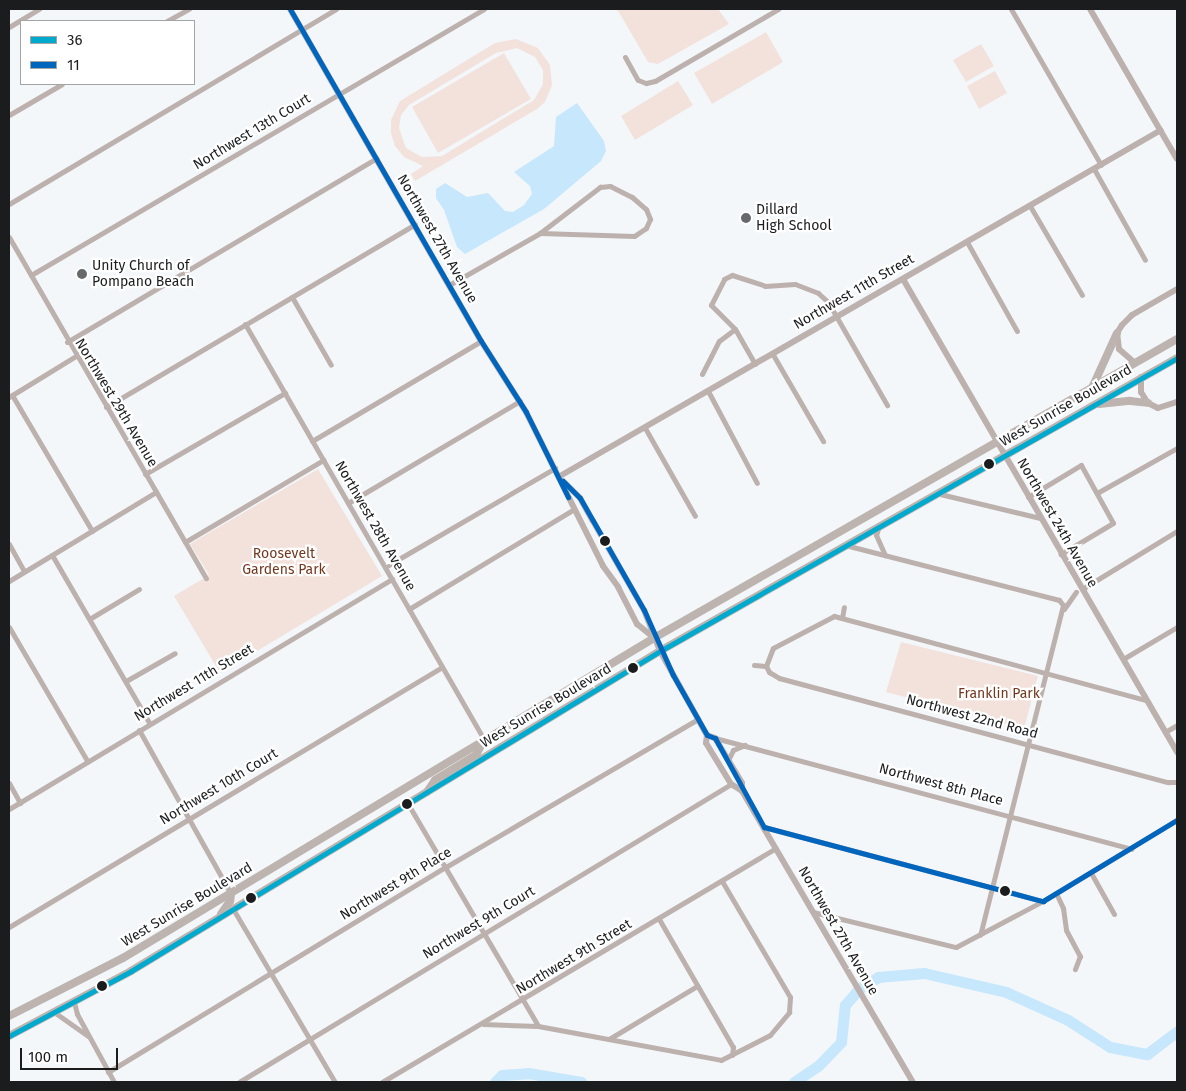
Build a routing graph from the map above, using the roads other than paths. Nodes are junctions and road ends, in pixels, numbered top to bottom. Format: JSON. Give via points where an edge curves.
{"nodes":[{"id":1,"x":39,"y":9,"type":"edge"},
{"id":2,"x":188,"y":9,"type":"edge"},
{"id":3,"x":290,"y":9,"type":"edge"},
{"id":4,"x":336,"y":9,"type":"edge"},
{"id":5,"x":484,"y":9,"type":"edge"},
{"id":6,"x":778,"y":9,"type":"edge"},
{"id":7,"x":1011,"y":9,"type":"edge"},
{"id":8,"x":1090,"y":9,"type":"edge"},
{"id":9,"x":20,"y":20,"type":"edge"},
{"id":10,"x":21,"y":20,"type":"edge"},
{"id":11,"x":169,"y":20,"type":"edge"},
{"id":12,"x":9,"y":27,"type":"edge"},
{"id":13,"x":302,"y":29,"type":"junction"},
{"id":14,"x":625,"y":57,"type":"dead end"},
{"id":15,"x":60,"y":85,"type":"edge"},
{"id":16,"x":340,"y":93,"type":"junction"},
{"id":17,"x":9,"y":115,"type":"edge"},
{"id":18,"x":1161,"y":130,"type":"junction"},
{"id":19,"x":377,"y":158,"type":"junction"},
{"id":20,"x":1177,"y":159,"type":"edge"},
{"id":21,"x":1101,"y":166,"type":"junction"},
{"id":22,"x":1094,"y":169,"type":"junction"},
{"id":23,"x":9,"y":204,"type":"edge"},
{"id":24,"x":1030,"y":206,"type":"junction"},
{"id":25,"x":415,"y":224,"type":"junction"},
{"id":26,"x":540,"y":233,"type":"junction"},
{"id":27,"x":9,"y":237,"type":"edge"},
{"id":28,"x":967,"y":242,"type":"junction"},
{"id":29,"x":1145,"y":260,"type":"dead end"},
{"id":30,"x":31,"y":275,"type":"junction"},
{"id":31,"x":903,"y":279,"type":"junction"},
{"id":32,"x":449,"y":285,"type":"junction"},
{"id":33,"x":1177,"y":289,"type":"edge"},
{"id":34,"x":1082,"y":295,"type":"dead end"},
{"id":35,"x":292,"y":297,"type":"junction"},
{"id":36,"x":837,"y":317,"type":"junction"},
{"id":37,"x":245,"y":324,"type":"junction"},
{"id":38,"x":735,"y":328,"type":"junction"},
{"id":39,"x":1017,"y":331,"type":"dead end"},
{"id":40,"x":1117,"y":334,"type":"junction"},
{"id":41,"x":1177,"y":339,"type":"edge"},
{"id":42,"x":482,"y":341,"type":"junction"},
{"id":43,"x":67,"y":342,"type":"junction"},
{"id":44,"x":772,"y":354,"type":"junction"},
{"id":45,"x":76,"y":356,"type":"junction"},
{"id":46,"x":1177,"y":358,"type":"edge"},
{"id":47,"x":1135,"y":363,"type":"junction"},
{"id":48,"x":755,"y":364,"type":"junction"},
{"id":49,"x":331,"y":365,"type":"dead end"},
{"id":50,"x":702,"y":374,"type":"dead end"},
{"id":51,"x":1142,"y":377,"type":"junction"},
{"id":52,"x":1092,"y":388,"type":"junction"},
{"id":53,"x":708,"y":390,"type":"junction"},
{"id":54,"x":285,"y":393,"type":"junction"},
{"id":55,"x":10,"y":396,"type":"edge"},
{"id":56,"x":520,"y":401,"type":"junction"},
{"id":57,"x":1177,"y":402,"type":"edge"},
{"id":58,"x":1148,"y":403,"type":"junction"},
{"id":59,"x":887,"y":405,"type":"dead end"},
{"id":60,"x":1092,"y":405,"type":"junction"},
{"id":61,"x":106,"y":407,"type":"junction"},
{"id":62,"x":645,"y":428,"type":"junction"},
{"id":63,"x":312,"y":441,"type":"junction"},
{"id":64,"x":823,"y":441,"type":"dead end"},
{"id":65,"x":996,"y":443,"type":"junction"},
{"id":66,"x":1177,"y":448,"type":"edge"},
{"id":67,"x":1003,"y":456,"type":"junction"},
{"id":68,"x":324,"y":460,"type":"junction"},
{"id":69,"x":555,"y":468,"type":"junction"},
{"id":70,"x":145,"y":474,"type":"junction"},
{"id":71,"x":562,"y":478,"type":"junction"},
{"id":72,"x":757,"y":482,"type":"dead end"},
{"id":73,"x":156,"y":492,"type":"junction"},
{"id":74,"x":1097,"y":493,"type":"junction"},
{"id":75,"x":940,"y":494,"type":"junction"},
{"id":76,"x":1028,"y":497,"type":"junction"},
{"id":77,"x":348,"y":504,"type":"junction"},
{"id":78,"x":574,"y":509,"type":"junction"},
{"id":79,"x":695,"y":516,"type":"dead end"},
{"id":80,"x":1040,"y":518,"type":"junction"},
{"id":81,"x":878,"y":529,"type":"junction"},
{"id":82,"x":92,"y":531,"type":"junction"},
{"id":83,"x":1177,"y":531,"type":"edge"},
{"id":84,"x":185,"y":542,"type":"junction"},
{"id":85,"x":9,"y":544,"type":"edge"},
{"id":86,"x":848,"y":546,"type":"junction"},
{"id":87,"x":52,"y":554,"type":"junction"},
{"id":88,"x":1061,"y":554,"type":"junction"},
{"id":89,"x":886,"y":556,"type":"junction"},
{"id":90,"x":385,"y":567,"type":"junction"},
{"id":91,"x":24,"y":571,"type":"junction"},
{"id":92,"x":206,"y":578,"type":"dead end"},
{"id":93,"x":392,"y":579,"type":"junction"},
{"id":94,"x":9,"y":581,"type":"edge"},
{"id":95,"x":139,"y":589,"type":"dead end"},
{"id":96,"x":1079,"y":590,"type":"junction"},
{"id":97,"x":1059,"y":600,"type":"junction"},
{"id":98,"x":844,"y":607,"type":"dead end"},
{"id":99,"x":1064,"y":607,"type":"junction"},
{"id":100,"x":409,"y":609,"type":"junction"},
{"id":101,"x":91,"y":618,"type":"junction"},
{"id":102,"x":842,"y":618,"type":"junction"},
{"id":103,"x":9,"y":627,"type":"edge"},
{"id":104,"x":1177,"y":627,"type":"edge"},
{"id":105,"x":654,"y":638,"type":"junction"},
{"id":106,"x":660,"y":651,"type":"junction"},
{"id":107,"x":175,"y":653,"type":"dead end"},
{"id":108,"x":1123,"y":659,"type":"junction"},
{"id":109,"x":754,"y":665,"type":"dead end"},
{"id":110,"x":766,"y":666,"type":"junction"},
{"id":111,"x":442,"y":667,"type":"junction"},
{"id":112,"x":1048,"y":671,"type":"junction"},
{"id":113,"x":126,"y":681,"type":"junction"},
{"id":114,"x":1146,"y":700,"type":"junction"},
{"id":115,"x":698,"y":719,"type":"junction"},
{"id":116,"x":150,"y":724,"type":"junction"},
{"id":117,"x":1177,"y":725,"type":"edge"},
{"id":118,"x":139,"y":730,"type":"junction"},
{"id":119,"x":1166,"y":732,"type":"junction"},
{"id":120,"x":707,"y":735,"type":"junction"},
{"id":121,"x":715,"y":738,"type":"junction"},
{"id":122,"x":484,"y":740,"type":"junction"},
{"id":123,"x":1029,"y":744,"type":"junction"},
{"id":124,"x":745,"y":745,"type":"junction"},
{"id":125,"x":1177,"y":752,"type":"edge"},
{"id":126,"x":728,"y":760,"type":"junction"},
{"id":127,"x":88,"y":762,"type":"junction"},
{"id":128,"x":1177,"y":782,"type":"edge"},
{"id":129,"x":9,"y":783,"type":"edge"},
{"id":130,"x":731,"y":784,"type":"junction"},
{"id":131,"x":742,"y":791,"type":"junction"},
{"id":132,"x":426,"y":794,"type":"junction"},
{"id":133,"x":20,"y":803,"type":"junction"},
{"id":134,"x":408,"y":804,"type":"junction"},
{"id":135,"x":9,"y":809,"type":"edge"},
{"id":136,"x":1011,"y":814,"type":"junction"},
{"id":137,"x":188,"y":819,"type":"junction"},
{"id":138,"x":1177,"y":820,"type":"edge"},
{"id":139,"x":764,"y":828,"type":"junction"},
{"id":140,"x":776,"y":848,"type":"junction"},
{"id":141,"x":1130,"y":848,"type":"junction"},
{"id":142,"x":444,"y":868,"type":"junction"},
{"id":143,"x":1091,"y":873,"type":"junction"},
{"id":144,"x":722,"y":881,"type":"junction"},
{"id":145,"x":992,"y":885,"type":"junction"},
{"id":146,"x":244,"y":887,"type":"junction"},
{"id":147,"x":1056,"y":894,"type":"junction"},
{"id":148,"x":231,"y":895,"type":"junction"},
{"id":149,"x":1043,"y":901,"type":"junction"},
{"id":150,"x":234,"y":909,"type":"junction"},
{"id":151,"x":812,"y":912,"type":"junction"},
{"id":152,"x":1114,"y":914,"type":"dead end"},
{"id":153,"x":659,"y":918,"type":"junction"},
{"id":154,"x":216,"y":920,"type":"junction"},
{"id":155,"x":9,"y":927,"type":"edge"},
{"id":156,"x":483,"y":933,"type":"junction"},
{"id":157,"x":980,"y":935,"type":"junction"},
{"id":158,"x":1076,"y":969,"type":"dead end"},
{"id":159,"x":270,"y":973,"type":"junction"},
{"id":160,"x":697,"y":986,"type":"junction"},
{"id":161,"x":523,"y":1001,"type":"junction"},
{"id":162,"x":74,"y":1002,"type":"junction"},
{"id":163,"x":54,"y":1012,"type":"junction"},
{"id":164,"x":9,"y":1016,"type":"edge"},
{"id":165,"x":484,"y":1024,"type":"junction"},
{"id":166,"x":538,"y":1026,"type":"junction"},
{"id":167,"x":9,"y":1036,"type":"edge"},
{"id":168,"x":89,"y":1036,"type":"junction"},
{"id":169,"x":609,"y":1039,"type":"junction"},
{"id":170,"x":310,"y":1040,"type":"junction"},
{"id":171,"x":732,"y":1055,"type":"junction"},
{"id":172,"x":108,"y":1072,"type":"junction"},
{"id":173,"x":114,"y":1082,"type":"edge"},
{"id":174,"x":239,"y":1082,"type":"edge"},
{"id":175,"x":335,"y":1082,"type":"edge"},
{"id":176,"x":382,"y":1082,"type":"edge"},
{"id":177,"x":911,"y":1082,"type":"edge"}],
"edges":[{"from":1,"to":10,"type":"street"},
{"from":2,"to":11,"type":"street"},
{"from":3,"to":13,"type":"street","name":"Northwest 27th Avenue"},
{"from":4,"to":13,"type":"street"},
{"from":5,"to":16,"type":"street","name":"Northwest 13th Court"},
{"from":6,"to":14,"type":"street","via":[[655,81],[646,83],[638,80]]},
{"from":7,"to":21,"type":"street"},
{"from":8,"to":18,"type":"street"},
{"from":9,"to":12,"type":"street"},
{"from":13,"to":16,"type":"street","name":"Northwest 27th Avenue"},
{"from":13,"to":23,"type":"street"},
{"from":15,"to":17,"type":"street"},
{"from":16,"to":19,"type":"street","name":"Northwest 27th Avenue"},
{"from":16,"to":30,"type":"street","name":"Northwest 13th Court"},
{"from":18,"to":20,"type":"street"},
{"from":18,"to":21,"type":"street","name":"Northwest 11th Street"},
{"from":19,"to":25,"type":"street","name":"Northwest 27th Avenue"},
{"from":19,"to":43,"type":"street"},
{"from":21,"to":22,"type":"street","name":"Northwest 11th Street"},
{"from":22,"to":24,"type":"street","name":"Northwest 11th Street"},
{"from":22,"to":29,"type":"street"},
{"from":24,"to":28,"type":"street","name":"Northwest 11th Street"},
{"from":24,"to":34,"type":"street"},
{"from":25,"to":32,"type":"street","name":"Northwest 27th Avenue"},
{"from":25,"to":35,"type":"street"},
{"from":26,"to":26,"type":"street","via":[[600,187],[610,186],[632,197],[646,209],[650,219],[646,228],[634,236]]},
{"from":26,"to":32,"type":"street"},
{"from":27,"to":30,"type":"street","name":"Northwest 29th Avenue"},
{"from":28,"to":31,"type":"street","name":"Northwest 11th Street"},
{"from":28,"to":39,"type":"street"},
{"from":30,"to":43,"type":"street","name":"Northwest 29th Avenue"},
{"from":31,"to":36,"type":"street","name":"Northwest 11th Street"},
{"from":31,"to":65,"type":"street","name":"Northwest 24th Avenue"},
{"from":32,"to":42,"type":"street","name":"Northwest 27th Avenue"},
{"from":33,"to":40,"type":"street","via":[[1132,315]]},
{"from":35,"to":37,"type":"street"},
{"from":35,"to":49,"type":"street"},
{"from":36,"to":38,"type":"street","via":[[828,302],[807,288],[792,284],[765,286],[732,276],[724,279],[711,305]]},
{"from":36,"to":44,"type":"street","name":"Northwest 11th Street"},
{"from":36,"to":59,"type":"street"},
{"from":37,"to":54,"type":"street","name":"Northwest 28th Avenue"},
{"from":37,"to":61,"type":"street"},
{"from":38,"to":48,"type":"street"},
{"from":38,"to":50,"type":"street","via":[[720,341]]},
{"from":40,"to":47,"type":"street","via":[[1122,352]]},
{"from":40,"to":52,"type":"main road"},
{"from":41,"to":47,"type":"main road","name":"West Sunrise Boulevard"},
{"from":42,"to":56,"type":"street","name":"Northwest 27th Avenue"},
{"from":42,"to":63,"type":"street"},
{"from":43,"to":45,"type":"street","name":"Northwest 29th Avenue"},
{"from":44,"to":48,"type":"street","name":"Northwest 11th Street"},
{"from":44,"to":64,"type":"street"},
{"from":45,"to":55,"type":"street"},
{"from":45,"to":61,"type":"street","name":"Northwest 29th Avenue"},
{"from":46,"to":51,"type":"main road","name":"West Sunrise Boulevard"},
{"from":47,"to":52,"type":"main road","name":"West Sunrise Boulevard"},
{"from":48,"to":53,"type":"street","name":"Northwest 11th Street"},
{"from":51,"to":58,"type":"street","via":[[1141,392]]},
{"from":51,"to":60,"type":"main road","name":"West Sunrise Boulevard"},
{"from":52,"to":65,"type":"main road","name":"West Sunrise Boulevard"},
{"from":53,"to":62,"type":"street","name":"Northwest 11th Street"},
{"from":53,"to":72,"type":"street"},
{"from":54,"to":63,"type":"street","name":"Northwest 28th Avenue"},
{"from":54,"to":70,"type":"street"},
{"from":55,"to":82,"type":"street"},
{"from":56,"to":69,"type":"street","name":"Northwest 27th Avenue"},
{"from":56,"to":77,"type":"street"},
{"from":57,"to":58,"type":"street","via":[[1158,408]]},
{"from":58,"to":60,"type":"main road","via":[[1121,401]]},
{"from":60,"to":67,"type":"main road","name":"West Sunrise Boulevard"},
{"from":61,"to":70,"type":"street","name":"Northwest 29th Avenue"},
{"from":62,"to":71,"type":"street","name":"Northwest 11th Street"},
{"from":62,"to":79,"type":"street"},
{"from":63,"to":68,"type":"street","name":"Northwest 28th Avenue"},
{"from":65,"to":67,"type":"street","name":"Northwest 24th Avenue"},
{"from":65,"to":105,"type":"main road","name":"West Sunrise Boulevard"},
{"from":66,"to":74,"type":"street"},
{"from":67,"to":75,"type":"main road","name":"West Sunrise Boulevard"},
{"from":67,"to":76,"type":"street","name":"Northwest 24th Avenue"},
{"from":68,"to":77,"type":"street","name":"Northwest 28th Avenue"},
{"from":68,"to":84,"type":"street"},
{"from":69,"to":71,"type":"street","name":"Northwest 27th Avenue"},
{"from":69,"to":90,"type":"street"},
{"from":70,"to":73,"type":"street","name":"Northwest 29th Avenue"},
{"from":71,"to":78,"type":"street","name":"Northwest 27th Avenue"},
{"from":71,"to":105,"type":"street","name":"Northwest 27th Avenue","via":[[580,498],[644,610]]},
{"from":73,"to":82,"type":"street"},
{"from":73,"to":84,"type":"street","name":"Northwest 29th Avenue"},
{"from":74,"to":76,"type":"street","via":[[1081,465]]},
{"from":74,"to":88,"type":"street","via":[[1113,523]]},
{"from":75,"to":80,"type":"street"},
{"from":75,"to":81,"type":"main road","name":"West Sunrise Boulevard"},
{"from":76,"to":80,"type":"street","name":"Northwest 24th Avenue"},
{"from":77,"to":90,"type":"street","name":"Northwest 28th Avenue"},
{"from":78,"to":100,"type":"street"},
{"from":78,"to":105,"type":"street","name":"Northwest 27th Avenue","via":[[637,624]]},
{"from":80,"to":88,"type":"street","name":"Northwest 24th Avenue"},
{"from":81,"to":86,"type":"main road","name":"West Sunrise Boulevard"},
{"from":81,"to":89,"type":"street","via":[[876,535]]},
{"from":82,"to":87,"type":"street"},
{"from":83,"to":96,"type":"street"},
{"from":84,"to":92,"type":"street","name":"Northwest 29th Avenue"},
{"from":85,"to":91,"type":"street"},
{"from":86,"to":89,"type":"street"},
{"from":86,"to":106,"type":"main road","name":"West Sunrise Boulevard"},
{"from":87,"to":91,"type":"street"},
{"from":87,"to":101,"type":"street"},
{"from":88,"to":96,"type":"street","name":"Northwest 24th Avenue"},
{"from":89,"to":97,"type":"street"},
{"from":90,"to":93,"type":"street","name":"Northwest 28th Avenue"},
{"from":91,"to":94,"type":"street"},
{"from":93,"to":100,"type":"street","name":"Northwest 28th Avenue"},
{"from":93,"to":116,"type":"street","name":"Northwest 11th Street"},
{"from":95,"to":101,"type":"street"},
{"from":96,"to":97,"type":"street"},
{"from":96,"to":99,"type":"street"},
{"from":96,"to":108,"type":"street","name":"Northwest 24th Avenue"},
{"from":97,"to":99,"type":"street"},
{"from":98,"to":102,"type":"street"},
{"from":99,"to":112,"type":"street"},
{"from":100,"to":111,"type":"street","name":"Northwest 28th Avenue"},
{"from":101,"to":113,"type":"street"},
{"from":102,"to":110,"type":"street","via":[[834,616],[773,648]]},
{"from":102,"to":112,"type":"street"},
{"from":103,"to":127,"type":"street"},
{"from":104,"to":108,"type":"street"},
{"from":105,"to":106,"type":"street","name":"Northwest 27th Avenue"},
{"from":105,"to":122,"type":"main road","name":"West Sunrise Boulevard"},
{"from":106,"to":115,"type":"street","name":"Northwest 27th Avenue"},
{"from":106,"to":132,"type":"main road","name":"West Sunrise Boulevard"},
{"from":107,"to":113,"type":"street"},
{"from":108,"to":114,"type":"street","name":"Northwest 24th Avenue"},
{"from":109,"to":110,"type":"street"},
{"from":110,"to":123,"type":"street","name":"Northwest 22nd Road","via":[[779,678]]},
{"from":111,"to":122,"type":"street","name":"Northwest 28th Avenue"},
{"from":111,"to":137,"type":"street","name":"Northwest 10th Court"},
{"from":112,"to":114,"type":"street"},
{"from":112,"to":123,"type":"street"},
{"from":113,"to":116,"type":"street"},
{"from":114,"to":119,"type":"street","name":"Northwest 24th Avenue"},
{"from":115,"to":120,"type":"street","name":"Northwest 27th Avenue"},
{"from":115,"to":142,"type":"street","name":"Northwest 9th Place"},
{"from":116,"to":118,"type":"street","name":"Northwest 11th Street"},
{"from":117,"to":119,"type":"street"},
{"from":118,"to":127,"type":"street","name":"Northwest 11th Street"},
{"from":118,"to":137,"type":"street"},
{"from":119,"to":125,"type":"street","name":"Northwest 24th Avenue"},
{"from":120,"to":121,"type":"street"},
{"from":120,"to":130,"type":"street","name":"Northwest 27th Avenue","via":[[706,743]]},
{"from":121,"to":124,"type":"street","name":"Northwest 8th Place"},
{"from":121,"to":126,"type":"street","name":"Northwest 27th Avenue"},
{"from":122,"to":132,"type":"main road","via":[[476,755],[434,780]]},
{"from":122,"to":146,"type":"main road","name":"West Sunrise Boulevard"},
{"from":123,"to":128,"type":"street","name":"Northwest 22nd Road"},
{"from":123,"to":136,"type":"street"},
{"from":124,"to":126,"type":"street","via":[[733,750]]},
{"from":124,"to":136,"type":"street","name":"Northwest 8th Place"},
{"from":126,"to":131,"type":"street","name":"Northwest 27th Avenue","via":[[742,783]]},
{"from":127,"to":133,"type":"street","name":"Northwest 11th Street"},
{"from":129,"to":133,"type":"street"},
{"from":130,"to":131,"type":"street","name":"Northwest 27th Avenue"},
{"from":130,"to":156,"type":"street","name":"Northwest 9th Court"},
{"from":131,"to":139,"type":"street","name":"Northwest 27th Avenue"},
{"from":132,"to":134,"type":"main road","name":"West Sunrise Boulevard"},
{"from":133,"to":135,"type":"street","name":"Northwest 11th Street"},
{"from":134,"to":142,"type":"street"},
{"from":134,"to":150,"type":"main road","name":"West Sunrise Boulevard"},
{"from":136,"to":141,"type":"street","name":"Northwest 8th Place"},
{"from":136,"to":145,"type":"street"},
{"from":137,"to":148,"type":"street"},
{"from":137,"to":155,"type":"street","name":"Northwest 10th Court"},
{"from":138,"to":141,"type":"street"},
{"from":139,"to":140,"type":"street","name":"Northwest 27th Avenue"},
{"from":139,"to":145,"type":"street"},
{"from":140,"to":144,"type":"street","name":"Northwest 9th Street"},
{"from":140,"to":151,"type":"street","name":"Northwest 27th Avenue"},
{"from":141,"to":143,"type":"street"},
{"from":142,"to":156,"type":"street"},
{"from":142,"to":159,"type":"street","name":"Northwest 9th Place"},
{"from":143,"to":147,"type":"street"},
{"from":143,"to":152,"type":"street"},
{"from":144,"to":153,"type":"street","name":"Northwest 9th Street"},
{"from":144,"to":171,"type":"street","via":[[790,997],[789,1012],[770,1035]]},
{"from":145,"to":149,"type":"street"},
{"from":145,"to":157,"type":"street"},
{"from":146,"to":148,"type":"main road","name":"West Sunrise Boulevard"},
{"from":146,"to":150,"type":"main road","via":[[234,901]]},
{"from":147,"to":149,"type":"street"},
{"from":147,"to":158,"type":"street","via":[[1063,908],[1066,930],[1080,956]]},
{"from":148,"to":154,"type":"main road","via":[[228,905]]},
{"from":148,"to":164,"type":"main road","name":"West Sunrise Boulevard","via":[[123,958]]},
{"from":149,"to":157,"type":"street"},
{"from":150,"to":154,"type":"main road","name":"West Sunrise Boulevard"},
{"from":150,"to":159,"type":"street"},
{"from":151,"to":157,"type":"street","via":[[956,947]]},
{"from":151,"to":177,"type":"street","name":"Northwest 27th Avenue"},
{"from":153,"to":160,"type":"street"},
{"from":153,"to":161,"type":"street","name":"Northwest 9th Street"},
{"from":154,"to":162,"type":"main road","name":"West Sunrise Boulevard"},
{"from":156,"to":161,"type":"street"},
{"from":156,"to":170,"type":"street","name":"Northwest 9th Court"},
{"from":159,"to":170,"type":"street"},
{"from":159,"to":172,"type":"street","name":"Northwest 9th Place"},
{"from":160,"to":169,"type":"street"},
{"from":160,"to":171,"type":"street","via":[[733,1047]]},
{"from":161,"to":165,"type":"street","name":"Northwest 9th Street"},
{"from":161,"to":166,"type":"street"},
{"from":162,"to":163,"type":"main road","name":"West Sunrise Boulevard"},
{"from":162,"to":168,"type":"street"},
{"from":163,"to":167,"type":"main road","name":"West Sunrise Boulevard"},
{"from":163,"to":168,"type":"street"},
{"from":165,"to":166,"type":"street"},
{"from":165,"to":176,"type":"street","name":"Northwest 9th Street"},
{"from":166,"to":169,"type":"street"},
{"from":168,"to":172,"type":"street"},
{"from":169,"to":171,"type":"street","via":[[721,1060]]},
{"from":170,"to":174,"type":"street","name":"Northwest 9th Court"},
{"from":170,"to":175,"type":"street"},
{"from":172,"to":173,"type":"street"}]}
